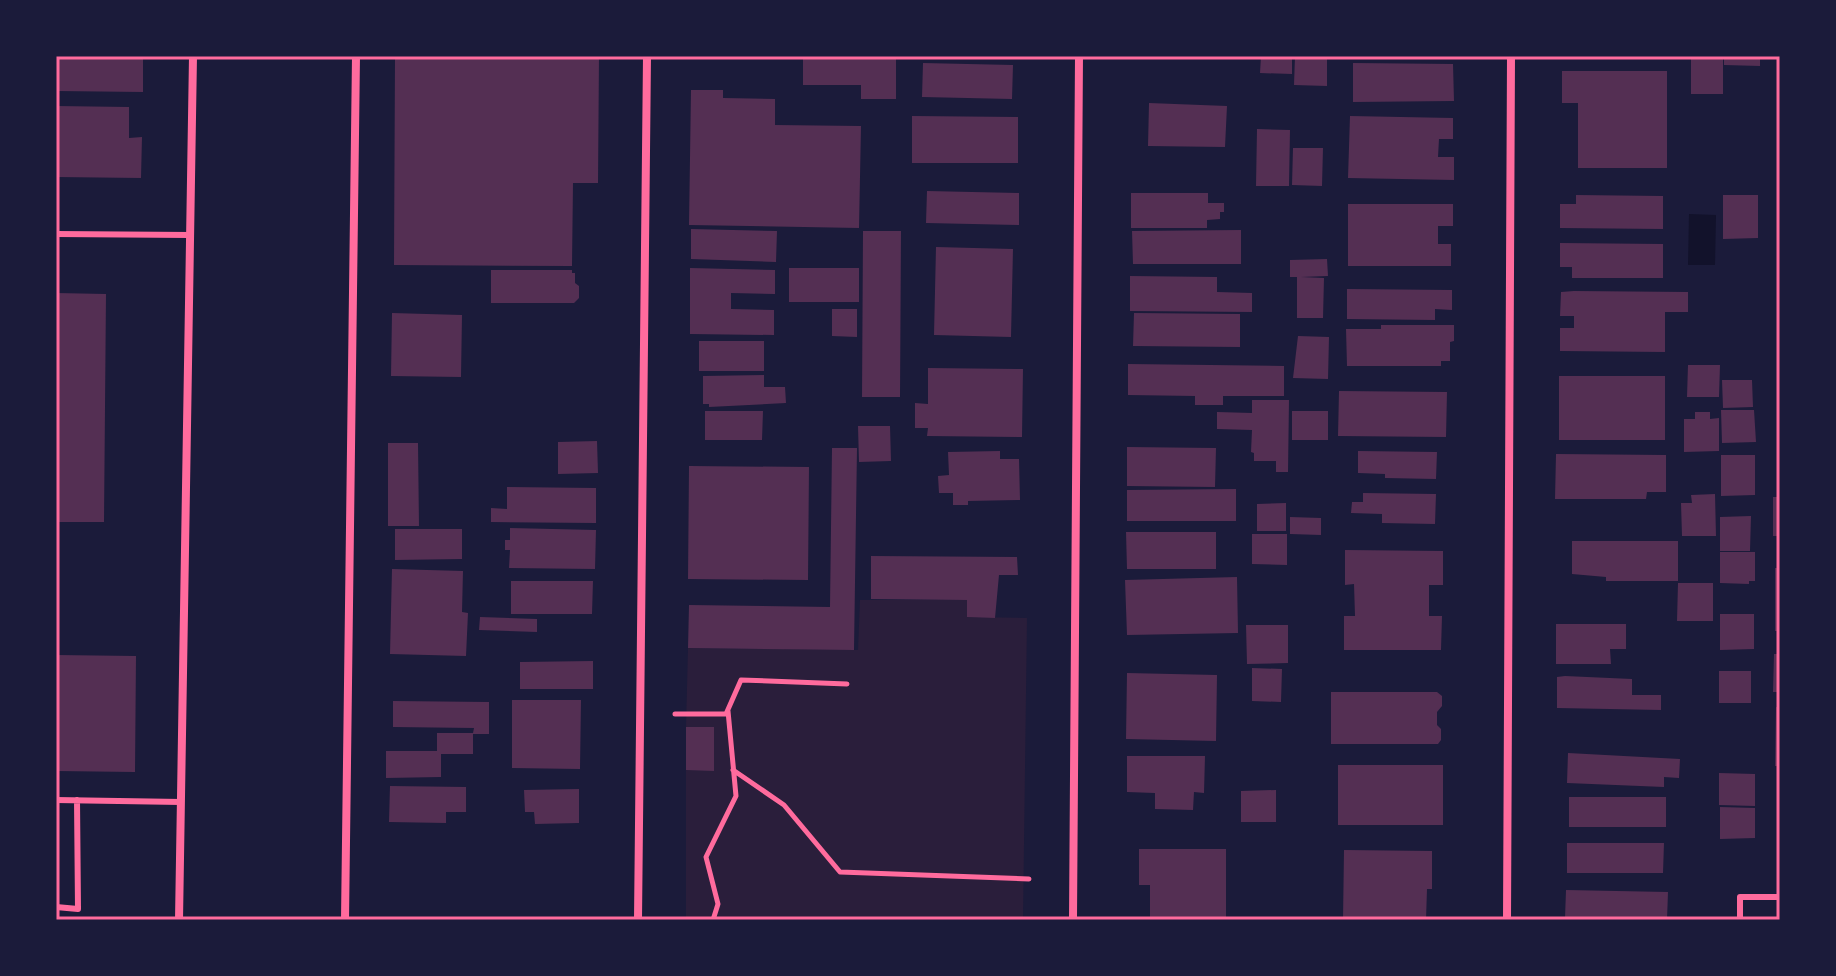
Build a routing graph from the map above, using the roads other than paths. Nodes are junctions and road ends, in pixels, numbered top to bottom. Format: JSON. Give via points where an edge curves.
{"nodes":[{"id":1,"x":193,"y":56,"type":"edge"},
{"id":2,"x":356,"y":56,"type":"edge"},
{"id":3,"x":647,"y":56,"type":"edge"},
{"id":4,"x":1079,"y":56,"type":"edge"},
{"id":5,"x":1511,"y":56,"type":"edge"},
{"id":6,"x":56,"y":234,"type":"edge"},
{"id":7,"x":190,"y":235,"type":"junction"},
{"id":8,"x":56,"y":800,"type":"edge"},
{"id":9,"x":77,"y":800,"type":"junction"},
{"id":10,"x":181,"y":802,"type":"junction"},
{"id":11,"x":1780,"y":897,"type":"edge"},
{"id":12,"x":56,"y":907,"type":"edge"},
{"id":13,"x":179,"y":920,"type":"edge"},
{"id":14,"x":345,"y":920,"type":"edge"},
{"id":15,"x":638,"y":920,"type":"edge"},
{"id":16,"x":1073,"y":920,"type":"edge"},
{"id":17,"x":1507,"y":920,"type":"edge"},
{"id":18,"x":1740,"y":920,"type":"edge"}],
"edges":[{"from":1,"to":7,"type":"street"},
{"from":2,"to":14,"type":"street"},
{"from":3,"to":15,"type":"street"},
{"from":4,"to":16,"type":"street"},
{"from":5,"to":17,"type":"street"},
{"from":6,"to":7,"type":"lane"},
{"from":7,"to":10,"type":"street"},
{"from":8,"to":9,"type":"lane"},
{"from":9,"to":10,"type":"lane"},
{"from":9,"to":12,"type":"lane","via":[[78,909]]},
{"from":10,"to":13,"type":"street"},
{"from":11,"to":18,"type":"lane","via":[[1740,897]]}]}
